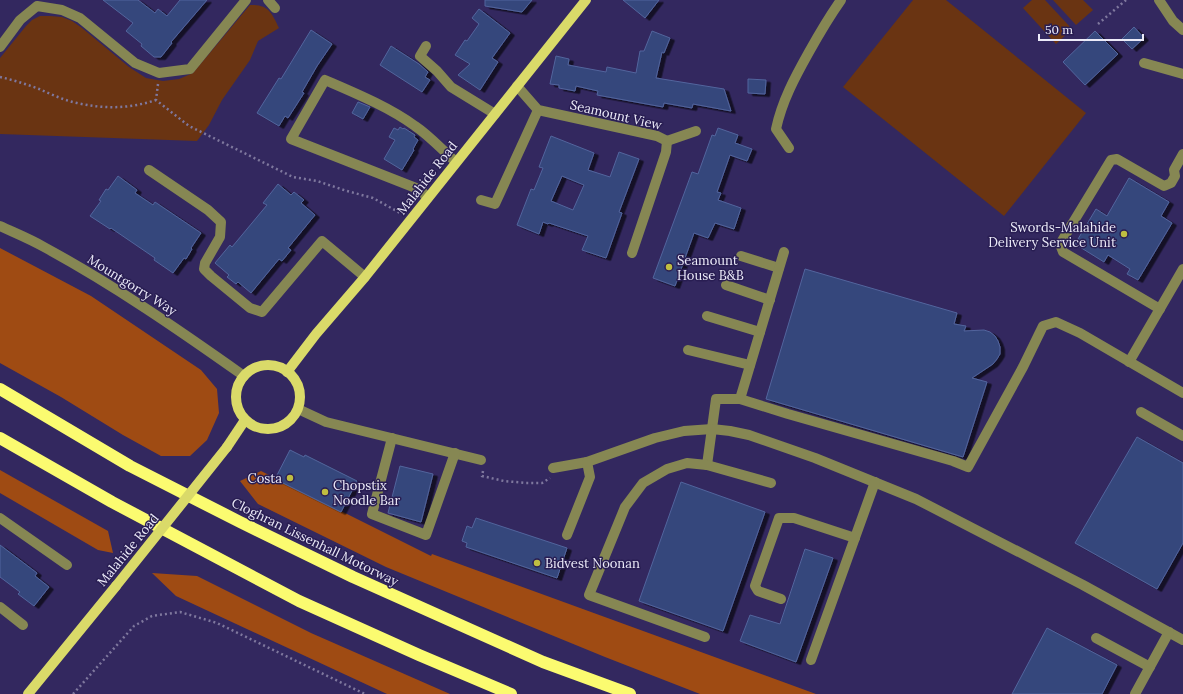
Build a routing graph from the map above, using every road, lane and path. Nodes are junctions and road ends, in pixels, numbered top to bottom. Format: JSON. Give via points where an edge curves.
{"nodes":[{"id":1,"x":246,"y":0,"type":"edge"},
{"id":2,"x":586,"y":0,"type":"edge"},
{"id":3,"x":841,"y":0,"type":"edge"},
{"id":4,"x":1126,"y":0,"type":"edge"},
{"id":5,"x":1159,"y":0,"type":"edge"},
{"id":6,"x":36,"y":3,"type":"edge"},
{"id":7,"x":1098,"y":24,"type":"dead end"},
{"id":8,"x":1183,"y":30,"type":"edge"},
{"id":9,"x":426,"y":46,"type":"dead end"},
{"id":10,"x":0,"y":47,"type":"edge"},
{"id":11,"x":1144,"y":62,"type":"dead end"},
{"id":12,"x":159,"y":73,"type":"junction"},
{"id":13,"x":1183,"y":74,"type":"edge"},
{"id":14,"x":0,"y":77,"type":"edge"},
{"id":15,"x":517,"y":86,"type":"junction"},
{"id":16,"x":156,"y":100,"type":"junction"},
{"id":17,"x":538,"y":110,"type":"junction"},
{"id":18,"x":495,"y":114,"type":"junction"},
{"id":19,"x":696,"y":131,"type":"dead end"},
{"id":20,"x":667,"y":141,"type":"junction"},
{"id":21,"x":789,"y":148,"type":"dead end"},
{"id":22,"x":1183,"y":154,"type":"edge"},
{"id":23,"x":456,"y":162,"type":"junction"},
{"id":24,"x":149,"y":170,"type":"dead end"},
{"id":25,"x":1179,"y":177,"type":"edge"},
{"id":26,"x":427,"y":198,"type":"junction"},
{"id":27,"x":481,"y":200,"type":"dead end"},
{"id":28,"x":410,"y":220,"type":"junction"},
{"id":29,"x":0,"y":226,"type":"edge"},
{"id":30,"x":784,"y":252,"type":"dead end"},
{"id":31,"x":632,"y":253,"type":"dead end"},
{"id":32,"x":741,"y":256,"type":"dead end"},
{"id":33,"x":779,"y":268,"type":"junction"},
{"id":34,"x":1183,"y":269,"type":"edge"},
{"id":35,"x":365,"y":277,"type":"junction"},
{"id":36,"x":726,"y":285,"type":"dead end"},
{"id":37,"x":770,"y":300,"type":"junction"},
{"id":38,"x":1160,"y":309,"type":"junction"},
{"id":39,"x":707,"y":316,"type":"dead end"},
{"id":40,"x":760,"y":332,"type":"junction"},
{"id":41,"x":688,"y":350,"type":"dead end"},
{"id":42,"x":1129,"y":362,"type":"junction"},
{"id":43,"x":750,"y":365,"type":"junction"},
{"id":44,"x":287,"y":372,"type":"junction"},
{"id":45,"x":244,"y":376,"type":"junction"},
{"id":46,"x":0,"y":389,"type":"edge"},
{"id":47,"x":1183,"y":393,"type":"edge"},
{"id":48,"x":740,"y":399,"type":"junction"},
{"id":49,"x":298,"y":409,"type":"junction"},
{"id":50,"x":1141,"y":412,"type":"dead end"},
{"id":51,"x":245,"y":420,"type":"junction"},
{"id":52,"x":712,"y":429,"type":"junction"},
{"id":53,"x":1183,"y":436,"type":"edge"},
{"id":54,"x":0,"y":438,"type":"edge"},
{"id":55,"x":392,"y":438,"type":"junction"},
{"id":56,"x":455,"y":453,"type":"junction"},
{"id":57,"x":481,"y":460,"type":"joint"},
{"id":58,"x":587,"y":462,"type":"junction"},
{"id":59,"x":708,"y":465,"type":"junction"},
{"id":60,"x":553,"y":468,"type":"joint"},
{"id":61,"x":875,"y":482,"type":"junction"},
{"id":62,"x":771,"y":483,"type":"dead end"},
{"id":63,"x":0,"y":518,"type":"edge"},
{"id":64,"x":567,"y":535,"type":"dead end"},
{"id":65,"x":855,"y":538,"type":"junction"},
{"id":66,"x":67,"y":565,"type":"dead end"},
{"id":67,"x":781,"y":599,"type":"dead end"},
{"id":68,"x":0,"y":607,"type":"edge"},
{"id":69,"x":23,"y":625,"type":"dead end"},
{"id":70,"x":1169,"y":632,"type":"junction"},
{"id":71,"x":705,"y":637,"type":"dead end"},
{"id":72,"x":1096,"y":638,"type":"dead end"},
{"id":73,"x":1183,"y":640,"type":"edge"},
{"id":74,"x":811,"y":660,"type":"dead end"},
{"id":75,"x":1150,"y":667,"type":"junction"},
{"id":76,"x":28,"y":694,"type":"edge"},
{"id":77,"x":73,"y":694,"type":"edge"},
{"id":78,"x":365,"y":694,"type":"edge"},
{"id":79,"x":511,"y":694,"type":"edge"},
{"id":80,"x":630,"y":694,"type":"edge"},
{"id":81,"x":1136,"y":694,"type":"edge"}],
"edges":[{"from":1,"to":12,"type":"street","via":[[190,69]]},
{"from":2,"to":15,"type":"main road","name":"Malahide Road"},
{"from":3,"to":21,"type":"street","via":[[798,72],[780,110],[776,128]]},
{"from":4,"to":7,"type":"path"},
{"from":5,"to":8,"type":"street","via":[[1173,21]]},
{"from":6,"to":10,"type":"street"},
{"from":6,"to":12,"type":"street","via":[[80,18],[135,63]]},
{"from":9,"to":18,"type":"street","via":[[420,56],[452,87]]},
{"from":11,"to":13,"type":"street"},
{"from":12,"to":16,"type":"path"},
{"from":14,"to":16,"type":"path","via":[[65,100],[92,105],[132,107]]},
{"from":15,"to":17,"type":"street"},
{"from":15,"to":18,"type":"main road","name":"Malahide Road"},
{"from":16,"to":28,"type":"path","via":[[188,126],[293,177],[317,180],[373,198]]},
{"from":17,"to":20,"type":"street","name":"Seamount View","via":[[657,136]]},
{"from":17,"to":27,"type":"street","via":[[495,204]]},
{"from":18,"to":23,"type":"main road","name":"Malahide Road"},
{"from":19,"to":20,"type":"street"},
{"from":20,"to":31,"type":"street","name":"Seamount View","via":[[666,152]]},
{"from":22,"to":25,"type":"street","via":[[1174,170]]},
{"from":23,"to":26,"type":"main road","name":"Malahide Road"},
{"from":23,"to":26,"type":"street","via":[[415,125],[325,80],[290,140],[421,190]]},
{"from":24,"to":35,"type":"street","via":[[208,210],[221,222],[220,236],[204,269],[250,308],[262,312],[322,241]]},
{"from":25,"to":38,"type":"street","via":[[1164,186],[1117,159],[1111,160],[1060,244],[1063,252]]},
{"from":26,"to":28,"type":"main road","name":"Malahide Road"},
{"from":28,"to":35,"type":"main road","name":"Malahide Road"},
{"from":29,"to":45,"type":"street","name":"Mountgorry Way","via":[[43,246],[118,290]]},
{"from":30,"to":33,"type":"street"},
{"from":32,"to":33,"type":"street"},
{"from":33,"to":37,"type":"street"},
{"from":34,"to":38,"type":"street"},
{"from":35,"to":44,"type":"main road","name":"Malahide Road"},
{"from":36,"to":37,"type":"street"},
{"from":37,"to":40,"type":"street"},
{"from":38,"to":42,"type":"street"},
{"from":39,"to":40,"type":"street"},
{"from":40,"to":43,"type":"street"},
{"from":41,"to":43,"type":"street"},
{"from":42,"to":47,"type":"street"},
{"from":42,"to":48,"type":"street","via":[[1056,322],[1043,326],[968,467]]},
{"from":43,"to":48,"type":"street"},
{"from":44,"to":45,"type":"main road","via":[[274,367],[260,366]]},
{"from":44,"to":49,"type":"main road","via":[[298,388]]},
{"from":45,"to":51,"type":"main road","via":[[236,393],[236,403]]},
{"from":46,"to":80,"type":"highway","name":"Cloghran Lissenhall Motorway","via":[[130,466],[353,577],[543,662]]},
{"from":48,"to":52,"type":"street","via":[[716,399]]},
{"from":49,"to":51,"type":"main road","via":[[287,423],[270,429],[261,429]]},
{"from":49,"to":55,"type":"street","via":[[326,422]]},
{"from":50,"to":53,"type":"street"},
{"from":51,"to":76,"type":"main road","name":"Malahide Road","bridge":true,"via":[[227,448]]},
{"from":52,"to":58,"type":"street","via":[[670,434]]},
{"from":52,"to":59,"type":"street"},
{"from":52,"to":61,"type":"street","via":[[749,435]]},
{"from":54,"to":79,"type":"highway","via":[[112,502],[299,600]]},
{"from":55,"to":56,"type":"street"},
{"from":55,"to":56,"type":"street","via":[[372,514],[426,535]]},
{"from":56,"to":57,"type":"street"},
{"from":57,"to":60,"type":"path","via":[[486,461],[482,476],[504,481],[542,483],[554,475]]},
{"from":58,"to":60,"type":"street"},
{"from":58,"to":64,"type":"street","via":[[590,477]]},
{"from":59,"to":62,"type":"street"},
{"from":59,"to":71,"type":"street","via":[[687,462],[667,468],[643,483],[625,507],[589,595]]},
{"from":61,"to":65,"type":"street"},
{"from":61,"to":70,"type":"street","via":[[916,499]]},
{"from":63,"to":66,"type":"street"},
{"from":65,"to":67,"type":"street","via":[[794,518],[779,518],[755,586],[758,591]]},
{"from":65,"to":74,"type":"street"},
{"from":68,"to":69,"type":"street"},
{"from":70,"to":73,"type":"street"},
{"from":70,"to":75,"type":"street"},
{"from":72,"to":75,"type":"street"},
{"from":75,"to":81,"type":"street"},
{"from":77,"to":78,"type":"path","via":[[134,626],[152,616],[180,612],[217,623]]}]}
